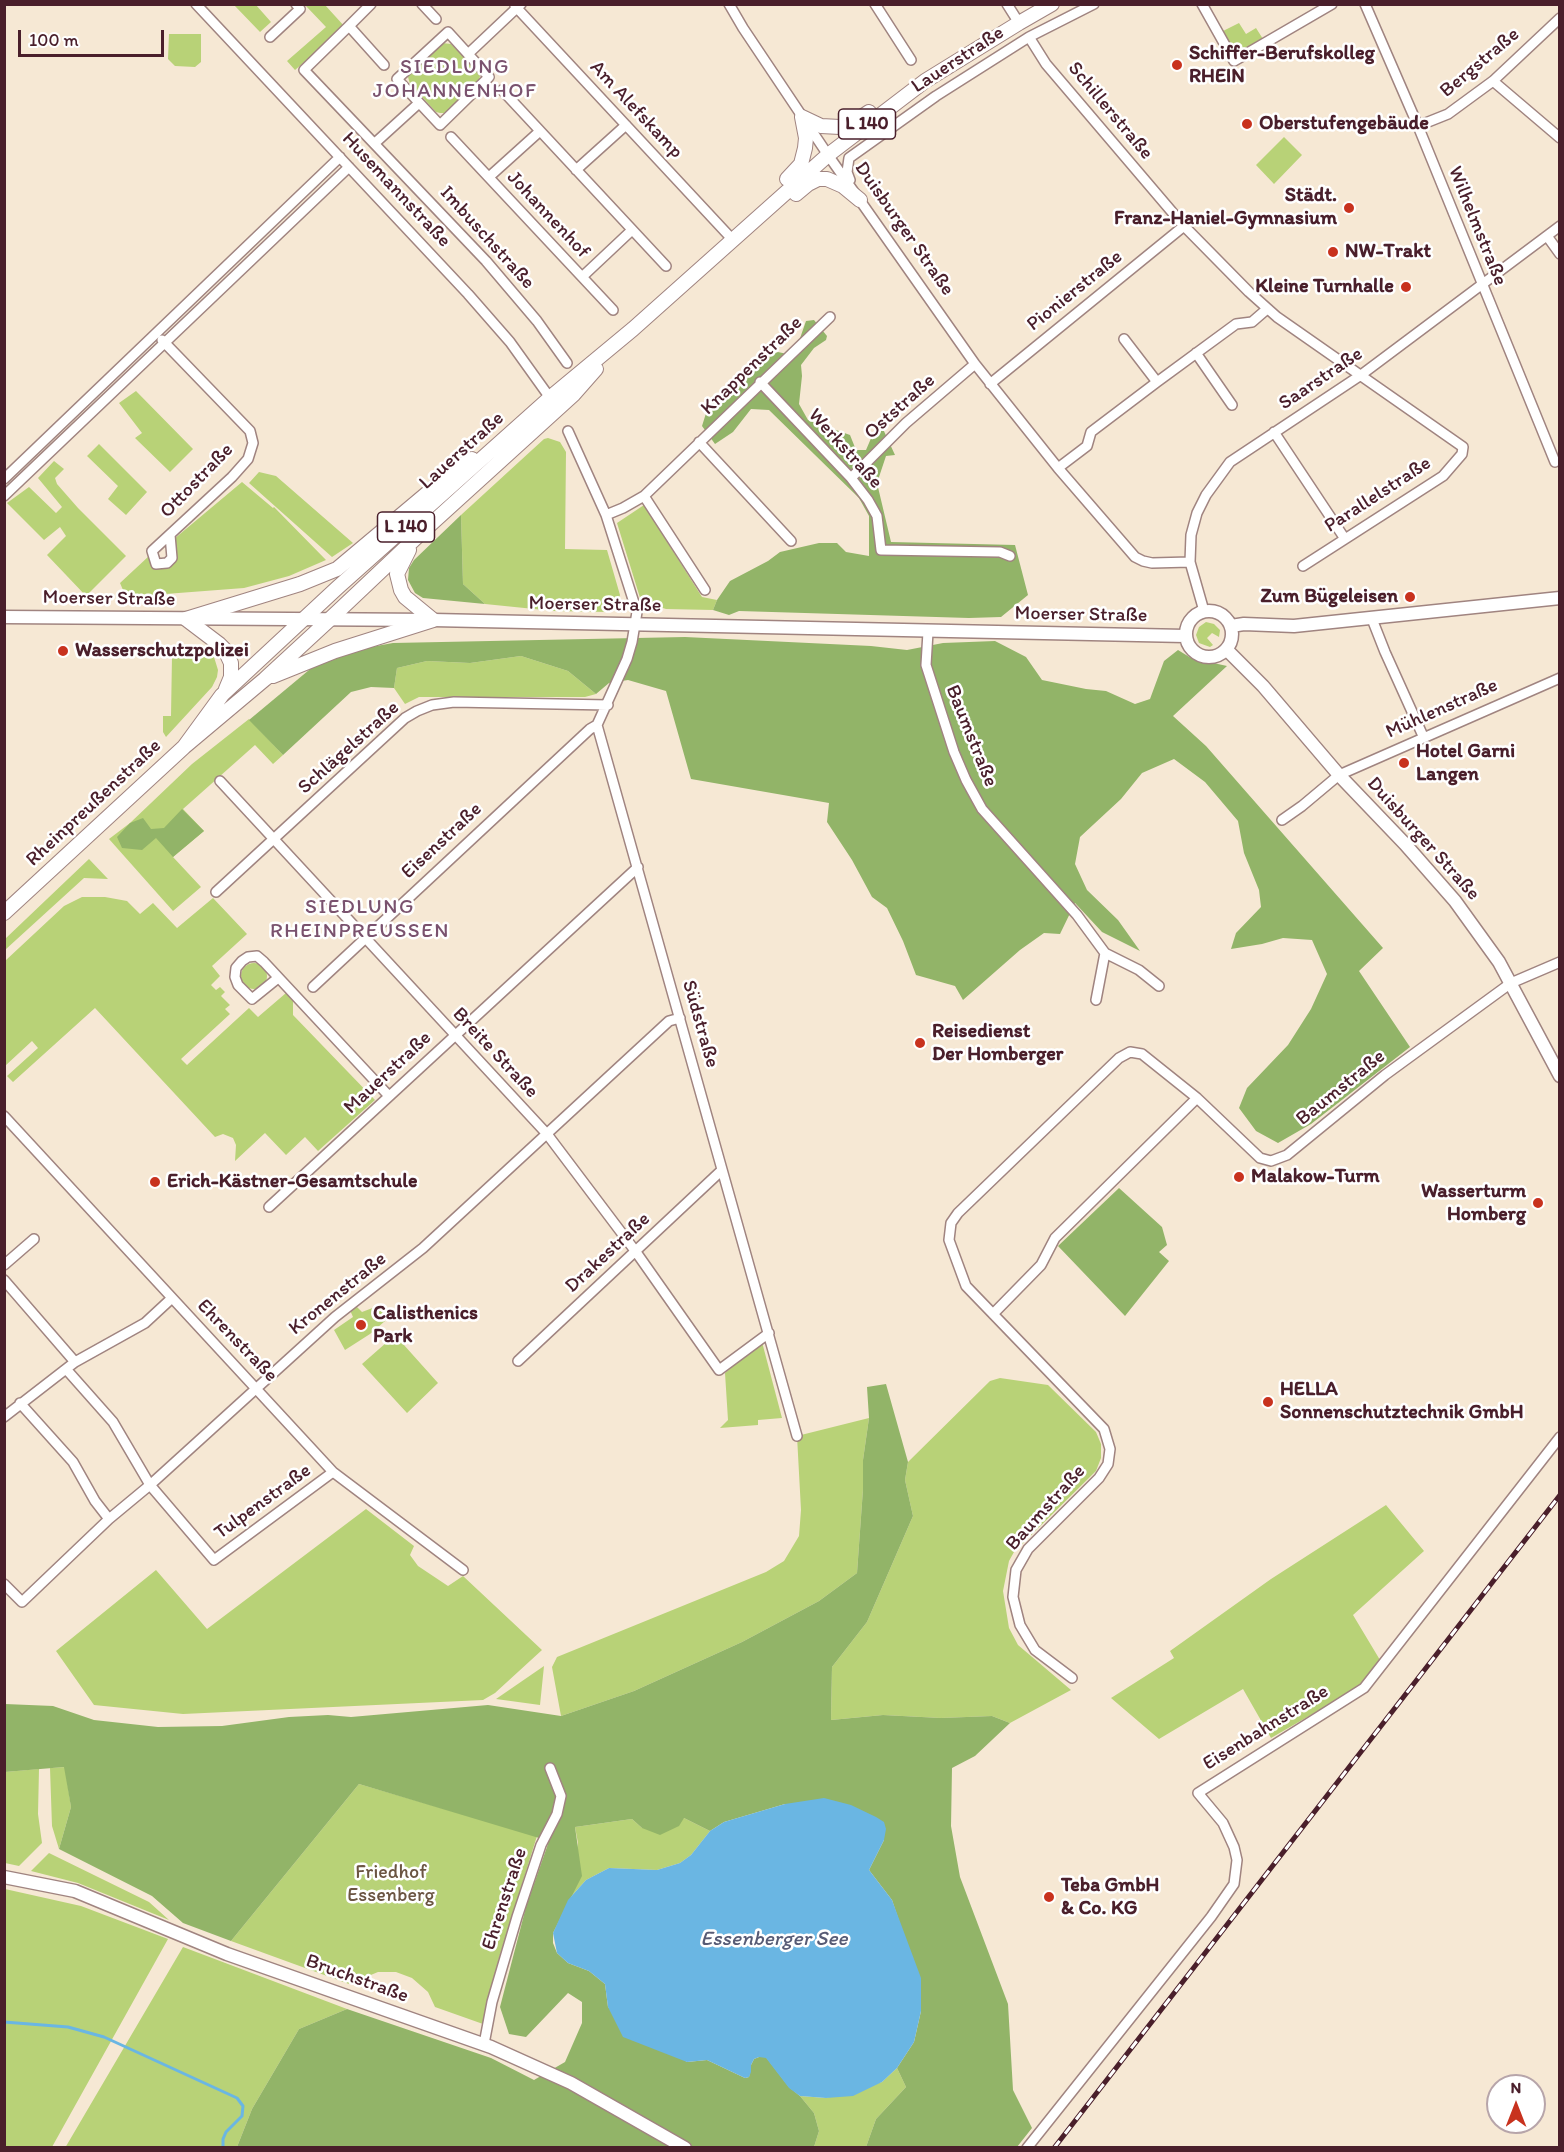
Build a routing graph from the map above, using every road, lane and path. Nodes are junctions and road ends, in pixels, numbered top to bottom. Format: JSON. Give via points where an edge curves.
{"nodes":[{"id":1,"x":196,"y":4,"type":"edge"},
{"id":2,"x":296,"y":4,"type":"edge"},
{"id":3,"x":422,"y":4,"type":"edge"},
{"id":4,"x":729,"y":4,"type":"edge"},
{"id":5,"x":875,"y":4,"type":"edge"},
{"id":6,"x":1007,"y":4,"type":"edge"},
{"id":7,"x":1052,"y":4,"type":"edge"},
{"id":8,"x":1094,"y":4,"type":"edge"},
{"id":9,"x":1202,"y":4,"type":"edge"},
{"id":10,"x":1332,"y":4,"type":"edge"},
{"id":11,"x":1365,"y":4,"type":"edge"},
{"id":12,"x":368,"y":5,"type":"edge"},
{"id":13,"x":517,"y":6,"type":"edge"},
{"id":14,"x":1560,"y":18,"type":"edge"},
{"id":15,"x":1018,"y":22,"type":"junction"},
{"id":16,"x":349,"y":26,"type":"junction"},
{"id":17,"x":448,"y":32,"type":"junction"},
{"id":18,"x":270,"y":37,"type":"dead end"},
{"id":19,"x":1029,"y":37,"type":"junction"},
{"id":20,"x":468,"y":54,"type":"junction"},
{"id":21,"x":911,"y":60,"type":"dead end"},
{"id":22,"x":390,"y":72,"type":"junction"},
{"id":23,"x":489,"y":77,"type":"junction"},
{"id":24,"x":1494,"y":81,"type":"junction"},
{"id":25,"x":908,"y":94,"type":"junction"},
{"id":26,"x":419,"y":103,"type":"junction"},
{"id":27,"x":802,"y":117,"type":"junction"},
{"id":28,"x":440,"y":125,"type":"junction"},
{"id":29,"x":626,"y":125,"type":"junction"},
{"id":30,"x":1418,"y":126,"type":"junction"},
{"id":31,"x":540,"y":131,"type":"junction"},
{"id":32,"x":1560,"y":138,"type":"edge"},
{"id":33,"x":375,"y":143,"type":"junction"},
{"id":34,"x":828,"y":155,"type":"junction"},
{"id":35,"x":340,"y":157,"type":"junction"},
{"id":36,"x":849,"y":158,"type":"junction"},
{"id":37,"x":349,"y":167,"type":"junction"},
{"id":38,"x":576,"y":170,"type":"junction"},
{"id":39,"x":489,"y":177,"type":"junction"},
{"id":40,"x":860,"y":200,"type":"junction"},
{"id":41,"x":753,"y":221,"type":"junction"},
{"id":42,"x":1184,"y":226,"type":"junction"},
{"id":43,"x":1560,"y":226,"type":"edge"},
{"id":44,"x":632,"y":230,"type":"junction"},
{"id":45,"x":1546,"y":236,"type":"junction"},
{"id":46,"x":732,"y":239,"type":"junction"},
{"id":47,"x":1560,"y":254,"type":"edge"},
{"id":48,"x":666,"y":266,"type":"dead end"},
{"id":49,"x":582,"y":277,"type":"junction"},
{"id":50,"x":1482,"y":286,"type":"junction"},
{"id":51,"x":1267,"y":309,"type":"junction"},
{"id":52,"x":614,"y":310,"type":"dead end"},
{"id":53,"x":830,"y":317,"type":"dead end"},
{"id":54,"x":156,"y":333,"type":"junction"},
{"id":55,"x":1124,"y":339,"type":"dead end"},
{"id":56,"x":165,"y":343,"type":"junction"},
{"id":57,"x":1196,"y":353,"type":"junction"},
{"id":58,"x":567,"y":363,"type":"dead end"},
{"id":59,"x":975,"y":364,"type":"junction"},
{"id":60,"x":1361,"y":375,"type":"junction"},
{"id":61,"x":760,"y":382,"type":"junction"},
{"id":62,"x":1157,"y":382,"type":"junction"},
{"id":63,"x":990,"y":384,"type":"junction"},
{"id":64,"x":554,"y":403,"type":"junction"},
{"id":65,"x":1232,"y":405,"type":"dead end"},
{"id":66,"x":568,"y":431,"type":"dead end"},
{"id":67,"x":1274,"y":432,"type":"junction"},
{"id":68,"x":510,"y":434,"type":"junction"},
{"id":69,"x":699,"y":442,"type":"junction"},
{"id":70,"x":1463,"y":447,"type":"joint"},
{"id":71,"x":1555,"y":462,"type":"dead end"},
{"id":72,"x":1058,"y":468,"type":"junction"},
{"id":73,"x":851,"y":478,"type":"junction"},
{"id":74,"x":4,"y":479,"type":"edge"},
{"id":75,"x":4,"y":496,"type":"edge"},
{"id":76,"x":644,"y":496,"type":"junction"},
{"id":77,"x":606,"y":515,"type":"junction"},
{"id":78,"x":420,"y":534,"type":"junction"},
{"id":79,"x":170,"y":535,"type":"dead end"},
{"id":80,"x":1345,"y":539,"type":"junction"},
{"id":81,"x":791,"y":541,"type":"dead end"},
{"id":82,"x":1010,"y":556,"type":"dead end"},
{"id":83,"x":1190,"y":562,"type":"junction"},
{"id":84,"x":1303,"y":566,"type":"dead end"},
{"id":85,"x":705,"y":590,"type":"dead end"},
{"id":86,"x":1560,"y":598,"type":"edge"},
{"id":87,"x":1204,"y":611,"type":"junction"},
{"id":88,"x":4,"y":617,"type":"edge"},
{"id":89,"x":186,"y":619,"type":"junction"},
{"id":90,"x":1372,"y":619,"type":"junction"},
{"id":91,"x":303,"y":620,"type":"junction"},
{"id":92,"x":329,"y":620,"type":"junction"},
{"id":93,"x":433,"y":620,"type":"junction"},
{"id":94,"x":636,"y":626,"type":"junction"},
{"id":95,"x":1231,"y":626,"type":"junction"},
{"id":96,"x":928,"y":632,"type":"junction"},
{"id":97,"x":1185,"y":636,"type":"junction"},
{"id":98,"x":1227,"y":650,"type":"junction"},
{"id":99,"x":1560,"y":678,"type":"edge"},
{"id":100,"x":265,"y":679,"type":"junction"},
{"id":101,"x":222,"y":695,"type":"junction"},
{"id":102,"x":608,"y":705,"type":"junction"},
{"id":103,"x":597,"y":725,"type":"junction"},
{"id":104,"x":1423,"y":736,"type":"junction"},
{"id":105,"x":184,"y":747,"type":"junction"},
{"id":106,"x":1339,"y":775,"type":"junction"},
{"id":107,"x":220,"y":780,"type":"dead end"},
{"id":108,"x":1282,"y":820,"type":"dead end"},
{"id":109,"x":274,"y":839,"type":"junction"},
{"id":110,"x":638,"y":867,"type":"junction"},
{"id":111,"x":216,"y":892,"type":"dead end"},
{"id":112,"x":4,"y":913,"type":"edge"},
{"id":113,"x":364,"y":937,"type":"junction"},
{"id":114,"x":1104,"y":953,"type":"junction"},
{"id":115,"x":1560,"y":962,"type":"edge"},
{"id":116,"x":278,"y":978,"type":"junction"},
{"id":117,"x":1511,"y":983,"type":"junction"},
{"id":118,"x":1159,"y":986,"type":"dead end"},
{"id":119,"x":312,"y":987,"type":"dead end"},
{"id":120,"x":1096,"y":1000,"type":"dead end"},
{"id":121,"x":680,"y":1018,"type":"junction"},
{"id":122,"x":454,"y":1036,"type":"junction"},
{"id":123,"x":1560,"y":1076,"type":"edge"},
{"id":124,"x":389,"y":1096,"type":"junction"},
{"id":125,"x":1197,"y":1098,"type":"junction"},
{"id":126,"x":4,"y":1116,"type":"edge"},
{"id":127,"x":547,"y":1134,"type":"junction"},
{"id":128,"x":722,"y":1170,"type":"junction"},
{"id":129,"x":269,"y":1207,"type":"dead end"},
{"id":130,"x":34,"y":1239,"type":"dead end"},
{"id":131,"x":636,"y":1252,"type":"junction"},
{"id":132,"x":4,"y":1265,"type":"edge"},
{"id":133,"x":4,"y":1280,"type":"edge"},
{"id":134,"x":172,"y":1298,"type":"junction"},
{"id":135,"x":993,"y":1314,"type":"junction"},
{"id":136,"x":769,"y":1333,"type":"junction"},
{"id":137,"x":518,"y":1361,"type":"dead end"},
{"id":138,"x":75,"y":1362,"type":"junction"},
{"id":139,"x":66,"y":1369,"type":"junction"},
{"id":140,"x":257,"y":1387,"type":"junction"},
{"id":141,"x":20,"y":1403,"type":"junction"},
{"id":142,"x":5,"y":1414,"type":"edge"},
{"id":143,"x":797,"y":1436,"type":"dead end"},
{"id":144,"x":1560,"y":1437,"type":"edge"},
{"id":145,"x":333,"y":1472,"type":"junction"},
{"id":146,"x":150,"y":1485,"type":"junction"},
{"id":147,"x":109,"y":1519,"type":"junction"},
{"id":148,"x":463,"y":1570,"type":"dead end"},
{"id":149,"x":4,"y":1584,"type":"edge"},
{"id":150,"x":1072,"y":1678,"type":"dead end"},
{"id":151,"x":550,"y":1768,"type":"dead end"},
{"id":152,"x":4,"y":1877,"type":"edge"},
{"id":153,"x":484,"y":2044,"type":"junction"},
{"id":154,"x":685,"y":2148,"type":"edge"},
{"id":155,"x":1027,"y":2148,"type":"edge"}],
"edges":[{"from":1,"to":35,"type":"street","name":"Husemannstraße"},
{"from":2,"to":18,"type":"street","via":[[300,9]]},
{"from":3,"to":17,"type":"street"},
{"from":4,"to":27,"type":"street","name":"Duisburger Straße"},
{"from":5,"to":21,"type":"street"},
{"from":6,"to":15,"type":"street"},
{"from":7,"to":15,"type":"main road","name":"Lauerstraße","number":"L 140"},
{"from":8,"to":19,"type":"street","name":"Lauerstraße"},
{"from":9,"to":10,"type":"street","via":[[1234,61]]},
{"from":11,"to":30,"type":"street","name":"Wilhelmstraße"},
{"from":12,"to":16,"type":"street"},
{"from":13,"to":20,"type":"street"},
{"from":13,"to":29,"type":"street","name":"Am Alefskamp"},
{"from":14,"to":24,"type":"street","name":"Bergstraße"},
{"from":15,"to":25,"type":"main road","name":"Lauerstraße","number":"L 140"},
{"from":16,"to":22,"type":"street","name":"Johannenhof"},
{"from":16,"to":33,"type":"street","via":[[304,70]]},
{"from":17,"to":20,"type":"street"},
{"from":17,"to":22,"type":"street"},
{"from":19,"to":36,"type":"street","name":"Lauerstraße"},
{"from":19,"to":42,"type":"street","name":"Schillerstraße","via":[[1046,64]]},
{"from":20,"to":23,"type":"street"},
{"from":22,"to":26,"type":"street","name":"Johannenhof"},
{"from":23,"to":28,"type":"street"},
{"from":23,"to":31,"type":"street"},
{"from":24,"to":30,"type":"street","name":"Bergstraße","via":[[1448,114]]},
{"from":24,"to":32,"type":"street"},
{"from":25,"to":27,"type":"main road","via":[[892,94],[857,120],[840,127],[821,126]]},
{"from":25,"to":34,"type":"main road","name":"Lauerstraße","number":"L 140"},
{"from":26,"to":28,"type":"street","name":"Johannenhof"},
{"from":26,"to":33,"type":"street"},
{"from":27,"to":34,"type":"street","name":"Duisburger Straße"},
{"from":27,"to":41,"type":"main road","via":[[806,138],[801,164],[755,210]]},
{"from":28,"to":39,"type":"street","name":"Johannenhof"},
{"from":29,"to":38,"type":"street"},
{"from":29,"to":46,"type":"street","name":"Am Alefskamp"},
{"from":30,"to":50,"type":"street","name":"Wilhelmstraße"},
{"from":31,"to":38,"type":"street"},
{"from":31,"to":39,"type":"street","name":"Johannenhof"},
{"from":33,"to":58,"type":"street","name":"Imbuschstraße","via":[[486,261]]},
{"from":34,"to":36,"type":"street"},
{"from":34,"to":40,"type":"street","name":"Duisburger Straße"},
{"from":34,"to":41,"type":"main road","name":"Lauerstraße","number":"L 140"},
{"from":35,"to":37,"type":"street","name":"Husemannstraße"},
{"from":35,"to":54,"type":"street"},
{"from":36,"to":40,"type":"street","via":[[848,176]]},
{"from":37,"to":56,"type":"street"},
{"from":37,"to":64,"type":"street","name":"Husemannstraße","via":[[510,342]]},
{"from":38,"to":44,"type":"street"},
{"from":39,"to":49,"type":"street","name":"Johannenhof"},
{"from":40,"to":41,"type":"main road","via":[[837,182],[818,179],[764,221]]},
{"from":40,"to":59,"type":"street","name":"Duisburger Straße"},
{"from":41,"to":46,"type":"main road","name":"Lauerstraße","number":"L 140"},
{"from":42,"to":51,"type":"street","name":"Schillerstraße"},
{"from":42,"to":63,"type":"street","name":"Pionierstraße"},
{"from":43,"to":45,"type":"street","name":"Saarstraße"},
{"from":44,"to":48,"type":"street"},
{"from":44,"to":49,"type":"street","name":"Johannenhof"},
{"from":45,"to":47,"type":"street"},
{"from":45,"to":50,"type":"street","name":"Saarstraße"},
{"from":46,"to":64,"type":"main road","name":"Lauerstraße","number":"L 140"},
{"from":49,"to":52,"type":"street","name":"Johannenhof"},
{"from":50,"to":60,"type":"street","name":"Saarstraße"},
{"from":50,"to":71,"type":"street","name":"Wilhelmstraße"},
{"from":51,"to":57,"type":"street","via":[[1252,322],[1236,324]]},
{"from":51,"to":60,"type":"street","name":"Schillerstraße"},
{"from":53,"to":61,"type":"street","name":"Knappenstraße"},
{"from":54,"to":56,"type":"street","name":"Ottostraße"},
{"from":54,"to":74,"type":"street"},
{"from":55,"to":62,"type":"street"},
{"from":56,"to":75,"type":"street"},
{"from":56,"to":79,"type":"street","name":"Ottostraße","via":[[250,431],[253,443],[248,459]]},
{"from":57,"to":62,"type":"street"},
{"from":57,"to":65,"type":"street"},
{"from":59,"to":63,"type":"street","name":"Duisburger Straße"},
{"from":59,"to":73,"type":"street","name":"Oststraße","via":[[906,423]]},
{"from":60,"to":67,"type":"street","name":"Saarstraße"},
{"from":60,"to":70,"type":"street","name":"Schillerstraße"},
{"from":61,"to":69,"type":"street","name":"Knappenstraße"},
{"from":61,"to":73,"type":"street","name":"Werkstraße"},
{"from":62,"to":72,"type":"street","via":[[1091,432],[1087,446]]},
{"from":63,"to":72,"type":"street","name":"Duisburger Straße"},
{"from":64,"to":68,"type":"main road","name":"Lauerstraße","number":"L 140"},
{"from":64,"to":78,"type":"main road","name":"Lauerstraße","number":"L 140"},
{"from":66,"to":77,"type":"street"},
{"from":67,"to":80,"type":"street"},
{"from":67,"to":83,"type":"street","name":"Saarstraße","via":[[1230,462],[1212,484],[1197,513]]},
{"from":68,"to":89,"type":"main road","via":[[455,470],[338,569]]},
{"from":68,"to":91,"type":"main road","name":"Lauerstraße","number":"L 140"},
{"from":69,"to":76,"type":"street","name":"Knappenstraße"},
{"from":69,"to":81,"type":"street","name":"Knappenstraße"},
{"from":70,"to":80,"type":"street","name":"Parallelstraße","via":[[1462,454],[1443,476]]},
{"from":72,"to":83,"type":"street","name":"Duisburger Straße","via":[[1136,557],[1152,563]]},
{"from":73,"to":82,"type":"street","name":"Werkstraße","via":[[877,516],[881,550],[1000,552]]},
{"from":76,"to":77,"type":"street","name":"Knappenstraße"},
{"from":76,"to":85,"type":"street"},
{"from":77,"to":94,"type":"street","via":[[637,612]]},
{"from":78,"to":92,"type":"main road","name":"Lauerstraße","number":"L 140"},
{"from":78,"to":93,"type":"main road","via":[[397,574],[405,597]]},
{"from":80,"to":84,"type":"street","name":"Parallelstraße"},
{"from":83,"to":87,"type":"street","name":"Saarstraße"},
{"from":86,"to":90,"type":"main road"},
{"from":87,"to":95,"type":"main road","via":[[1219,613]]},
{"from":87,"to":97,"type":"main road","via":[[1190,620]]},
{"from":88,"to":89,"type":"main road","name":"Moerser Straße"},
{"from":89,"to":91,"type":"main road","name":"Moerser Straße"},
{"from":89,"to":101,"type":"main road","via":[[225,650],[231,663],[231,677]]},
{"from":90,"to":95,"type":"main road","via":[[1294,626]]},
{"from":90,"to":104,"type":"street"},
{"from":91,"to":92,"type":"main road","name":"Moerser Straße"},
{"from":91,"to":101,"type":"main road","name":"Rheinpreußenstraße","number":"L 140"},
{"from":92,"to":93,"type":"main road","name":"Moerser Straße"},
{"from":92,"to":100,"type":"main road","name":"Rheinpreußenstraße","number":"L 140"},
{"from":93,"to":94,"type":"main road","name":"Moerser Straße"},
{"from":93,"to":100,"type":"main road","via":[[335,651]]},
{"from":94,"to":96,"type":"main road","name":"Moerser Straße"},
{"from":94,"to":102,"type":"street"},
{"from":95,"to":98,"type":"main road"},
{"from":96,"to":97,"type":"main road","name":"Moerser Straße"},
{"from":96,"to":114,"type":"street","name":"Baumstraße","via":[[928,674],[966,780],[982,809],[1077,915]]},
{"from":97,"to":98,"type":"main road","via":[[1198,656],[1215,657]]},
{"from":98,"to":106,"type":"main road","name":"Duisburger Straße"},
{"from":99,"to":104,"type":"street","name":"Mühlenstraße"},
{"from":100,"to":105,"type":"main road","name":"Rheinpreußenstraße","number":"L 140"},
{"from":101,"to":105,"type":"main road","name":"Rheinpreußenstraße","number":"L 140"},
{"from":102,"to":103,"type":"street"},
{"from":102,"to":109,"type":"street","name":"Schlägelstraße","via":[[454,702],[424,708],[405,718]]},
{"from":103,"to":110,"type":"street","name":"Südstraße"},
{"from":103,"to":113,"type":"street","name":"Eisenstraße"},
{"from":104,"to":106,"type":"street","name":"Mühlenstraße"},
{"from":105,"to":112,"type":"main road","name":"Rheinpreußenstraße","number":"L 140"},
{"from":106,"to":108,"type":"street","name":"Mühlenstraße"},
{"from":106,"to":117,"type":"main road","name":"Duisburger Straße","via":[[1455,901]]},
{"from":107,"to":109,"type":"street","name":"Breite Straße"},
{"from":109,"to":111,"type":"street","name":"Schlägelstraße"},
{"from":109,"to":113,"type":"street","name":"Breite Straße"},
{"from":110,"to":121,"type":"street","name":"Südstraße"},
{"from":110,"to":122,"type":"street","name":"Mauerstraße"},
{"from":113,"to":119,"type":"street","name":"Eisenstraße"},
{"from":113,"to":122,"type":"street","name":"Breite Straße"},
{"from":114,"to":118,"type":"street","name":"Baumstraße","via":[[1139,970]]},
{"from":114,"to":120,"type":"street"},
{"from":115,"to":117,"type":"street","name":"Baumstraße"},
{"from":116,"to":116,"type":"street","via":[[257,956],[248,957],[236,968],[238,985],[252,999]]},
{"from":116,"to":124,"type":"street"},
{"from":117,"to":123,"type":"main road","name":"Duisburger Straße"},
{"from":117,"to":125,"type":"street","name":"Baumstraße","via":[[1384,1075],[1287,1155],[1271,1161],[1260,1158]]},
{"from":121,"to":127,"type":"street","name":"Kronenstraße","via":[[669,1021]]},
{"from":121,"to":128,"type":"street","name":"Südstraße"},
{"from":122,"to":124,"type":"street","name":"Mauerstraße"},
{"from":122,"to":127,"type":"street","name":"Breite Straße"},
{"from":124,"to":129,"type":"street","name":"Mauerstraße"},
{"from":125,"to":135,"type":"street","via":[[1055,1238],[1040,1266]]},
{"from":125,"to":135,"type":"street","name":"Baumstraße","via":[[1142,1054],[1130,1052],[1119,1058],[958,1213],[951,1223],[949,1240],[966,1286]]},
{"from":126,"to":134,"type":"street","name":"Ehrenstraße"},
{"from":127,"to":131,"type":"street","name":"Breite Straße"},
{"from":127,"to":140,"type":"street","name":"Kronenstraße","via":[[423,1248],[335,1317]]},
{"from":128,"to":131,"type":"street","name":"Drakestraße"},
{"from":128,"to":136,"type":"street","name":"Südstraße"},
{"from":130,"to":132,"type":"street"},
{"from":131,"to":136,"type":"street","name":"Breite Straße","via":[[719,1370]]},
{"from":131,"to":137,"type":"street","name":"Drakestraße"},
{"from":133,"to":138,"type":"street"},
{"from":134,"to":138,"type":"street","via":[[146,1323]]},
{"from":134,"to":140,"type":"street","name":"Ehrenstraße"},
{"from":135,"to":150,"type":"street","name":"Baumstraße","via":[[1104,1429],[1110,1449],[1108,1464],[1099,1478],[1028,1549],[1016,1570],[1013,1597],[1020,1625],[1035,1650]]},
{"from":136,"to":143,"type":"street","name":"Südstraße"},
{"from":138,"to":139,"type":"street"},
{"from":139,"to":141,"type":"street"},
{"from":139,"to":146,"type":"street","via":[[113,1422]]},
{"from":140,"to":145,"type":"street","name":"Ehrenstraße"},
{"from":140,"to":146,"type":"street","name":"Kronenstraße"},
{"from":141,"to":142,"type":"street"},
{"from":141,"to":147,"type":"street","via":[[73,1462]]},
{"from":144,"to":155,"type":"street","name":"Eisenbahnstraße","via":[[1364,1688],[1198,1793],[1223,1823],[1234,1847],[1234,1884]]},
{"from":145,"to":146,"type":"street","name":"Tulpenstraße","via":[[214,1560]]},
{"from":145,"to":148,"type":"street","name":"Ehrenstraße"},
{"from":146,"to":147,"type":"street","name":"Kronenstraße"},
{"from":147,"to":149,"type":"street","name":"Kronenstraße","via":[[22,1602]]},
{"from":151,"to":153,"type":"street","name":"Ehrenstraße","via":[[561,1796],[557,1814],[541,1845],[517,1917]]},
{"from":152,"to":153,"type":"main road","name":"Bruchstraße","via":[[75,1891],[227,1954]]},
{"from":153,"to":154,"type":"main road","name":"Bruchstraße","via":[[571,2083]]}]}
